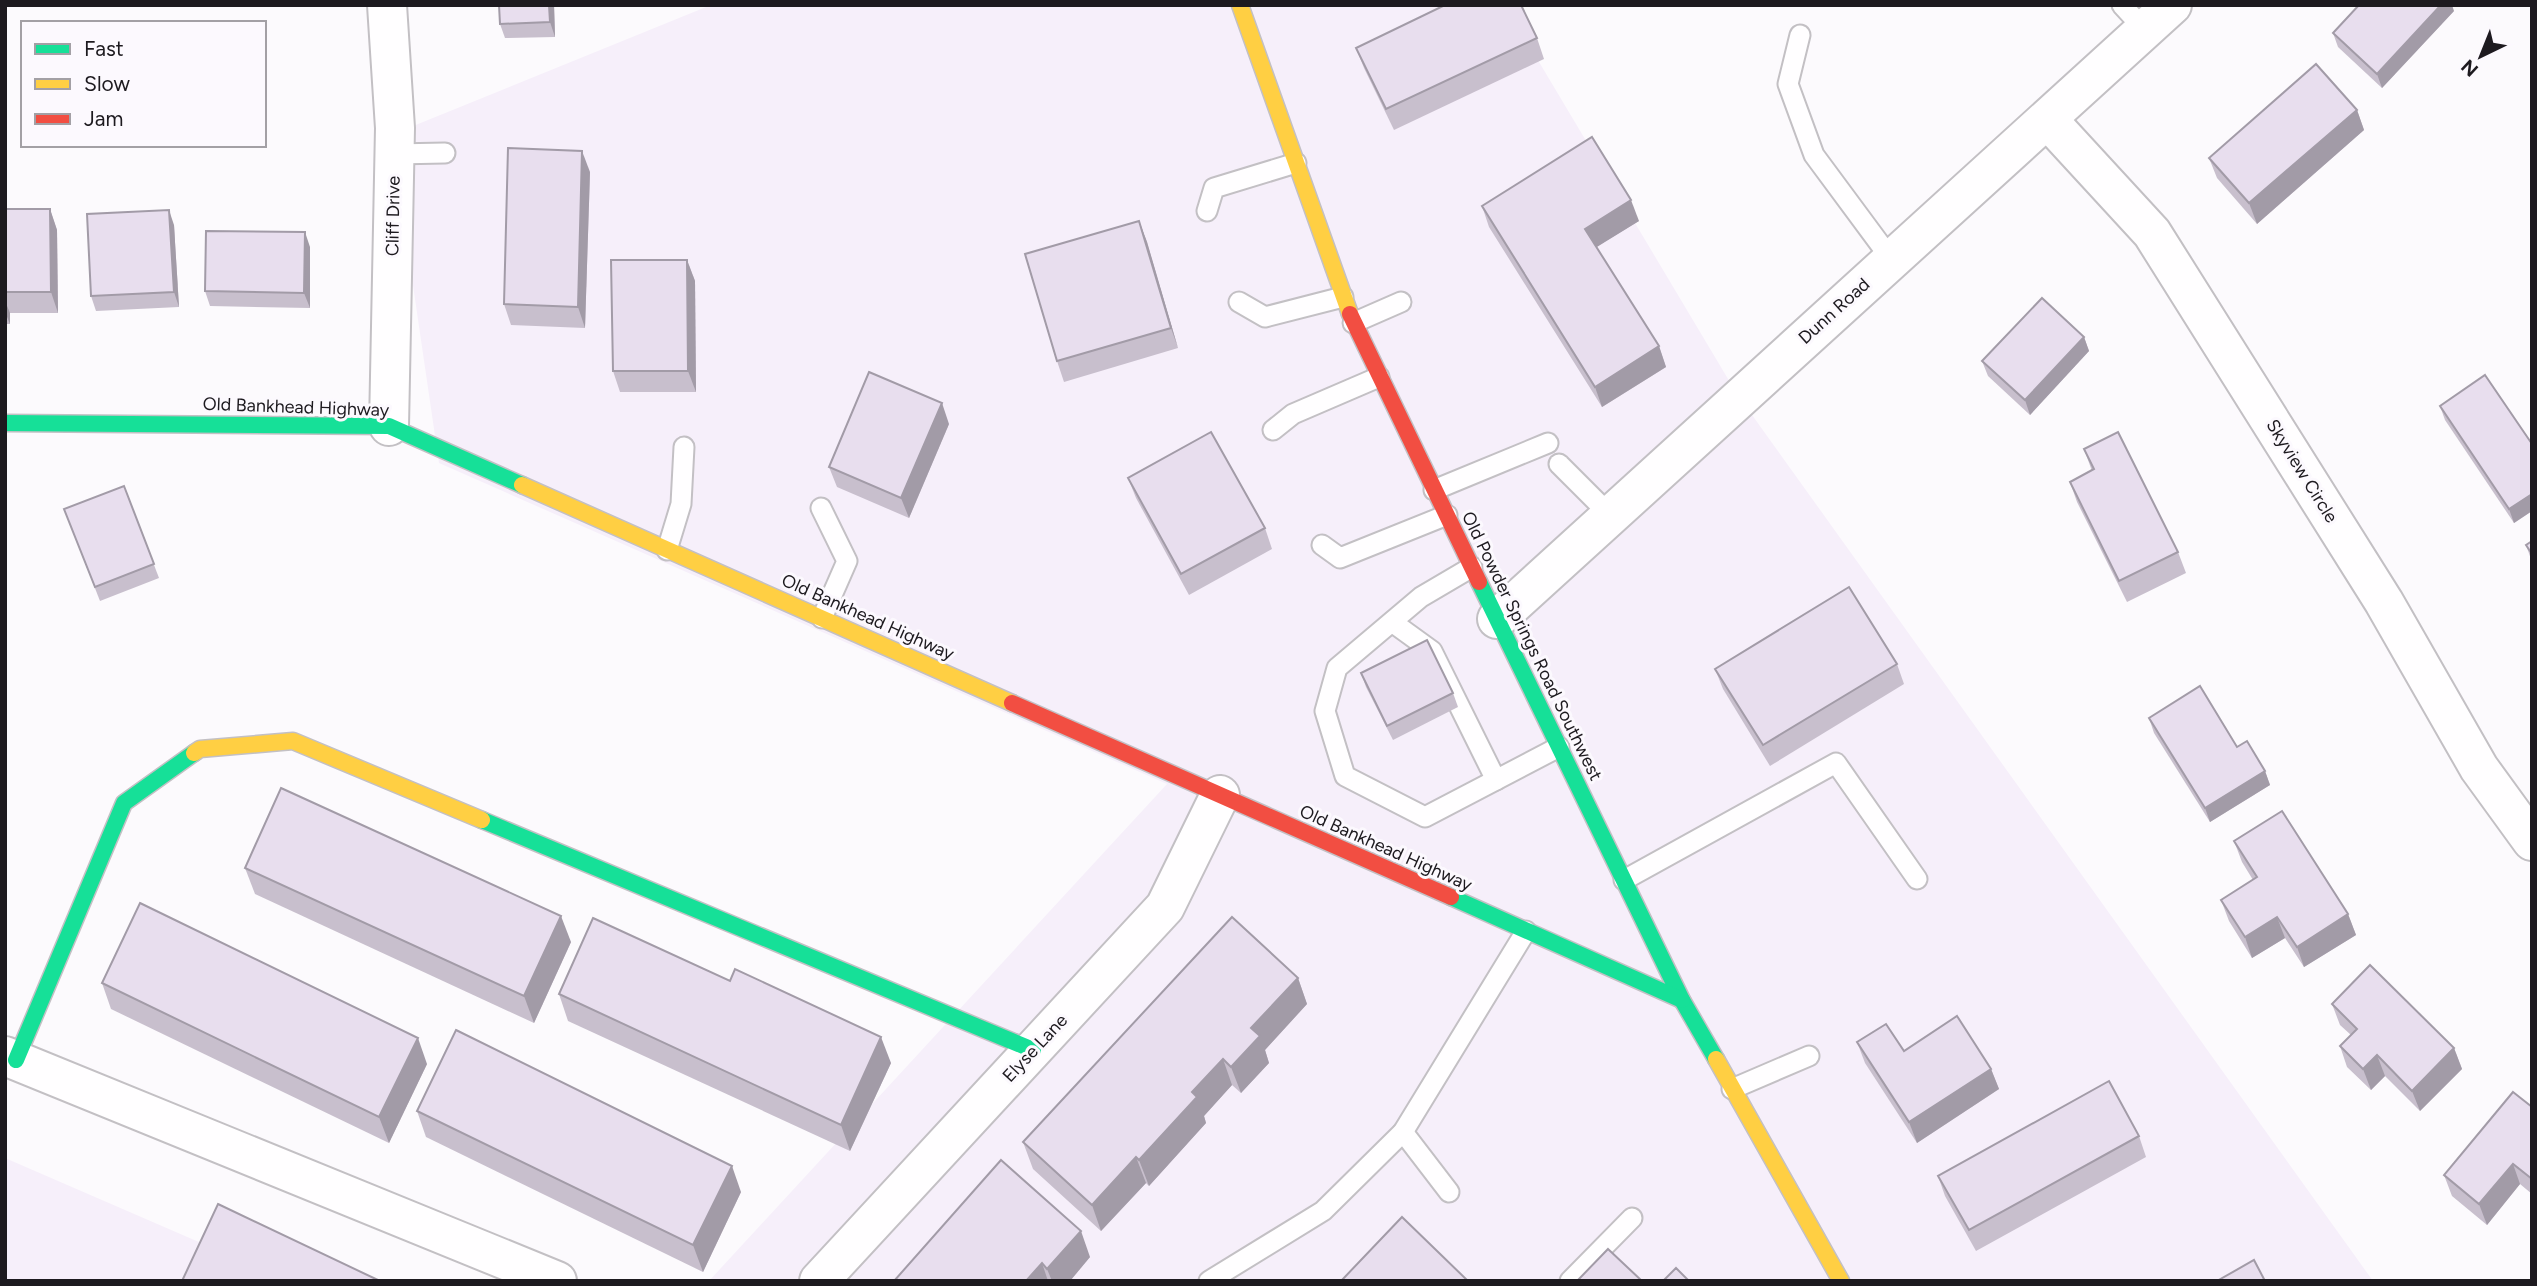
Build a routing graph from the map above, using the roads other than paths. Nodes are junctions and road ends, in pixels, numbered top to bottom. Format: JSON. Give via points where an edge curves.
{"nodes":[{"id":1,"x":387,"y":5,"type":"edge"},
{"id":2,"x":1240,"y":5,"type":"edge"},
{"id":3,"x":2147,"y":13,"type":"edge"},
{"id":4,"x":1800,"y":35,"type":"dead end"},
{"id":5,"x":2048,"y":120,"type":"junction"},
{"id":6,"x":445,"y":153,"type":"dead end"},
{"id":7,"x":395,"y":154,"type":"junction"},
{"id":8,"x":1296,"y":163,"type":"junction"},
{"id":9,"x":1207,"y":211,"type":"dead end"},
{"id":10,"x":1891,"y":259,"type":"junction"},
{"id":11,"x":1343,"y":297,"type":"junction"},
{"id":12,"x":1238,"y":302,"type":"dead end"},
{"id":13,"x":1402,"y":302,"type":"dead end"},
{"id":14,"x":1353,"y":323,"type":"junction"},
{"id":15,"x":1379,"y":377,"type":"junction"},
{"id":16,"x":5,"y":423,"type":"edge"},
{"id":17,"x":388,"y":426,"type":"junction"},
{"id":18,"x":1273,"y":430,"type":"dead end"},
{"id":19,"x":1548,"y":443,"type":"dead end"},
{"id":20,"x":684,"y":447,"type":"dead end"},
{"id":21,"x":1559,"y":464,"type":"dead end"},
{"id":22,"x":1434,"y":490,"type":"junction"},
{"id":23,"x":821,"y":508,"type":"dead end"},
{"id":24,"x":1447,"y":515,"type":"junction"},
{"id":25,"x":1610,"y":515,"type":"junction"},
{"id":26,"x":1322,"y":545,"type":"dead end"},
{"id":27,"x":667,"y":550,"type":"junction"},
{"id":28,"x":1472,"y":567,"type":"junction"},
{"id":29,"x":822,"y":618,"type":"junction"},
{"id":30,"x":1497,"y":619,"type":"junction"},
{"id":31,"x":1392,"y":622,"type":"junction"},
{"id":32,"x":1559,"y":747,"type":"junction"},
{"id":33,"x":1496,"y":780,"type":"junction"},
{"id":34,"x":1220,"y":795,"type":"junction"},
{"id":35,"x":2532,"y":841,"type":"edge"},
{"id":36,"x":1917,"y":879,"type":"dead end"},
{"id":37,"x":1624,"y":880,"type":"junction"},
{"id":38,"x":1526,"y":931,"type":"junction"},
{"id":39,"x":1682,"y":1000,"type":"junction"},
{"id":40,"x":1033,"y":1050,"type":"junction"},
{"id":41,"x":1809,"y":1056,"type":"dead end"},
{"id":42,"x":11,"y":1058,"type":"edge"},
{"id":43,"x":1732,"y":1089,"type":"junction"},
{"id":44,"x":1403,"y":1132,"type":"junction"},
{"id":45,"x":1449,"y":1192,"type":"dead end"},
{"id":46,"x":1632,"y":1218,"type":"dead end"},
{"id":47,"x":557,"y":1281,"type":"edge"},
{"id":48,"x":819,"y":1281,"type":"edge"},
{"id":49,"x":1209,"y":1281,"type":"edge"},
{"id":50,"x":1570,"y":1281,"type":"edge"},
{"id":51,"x":1841,"y":1281,"type":"edge"}],
"edges":[{"from":1,"to":7,"type":"street","name":"Cliff Drive"},
{"from":2,"to":8,"type":"street","name":"Old Powder Springs Road Southwest"},
{"from":3,"to":5,"type":"street","name":"Dunn Road"},
{"from":4,"to":10,"type":"lane","via":[[1788,84],[1814,155]]},
{"from":5,"to":10,"type":"street","name":"Dunn Road"},
{"from":5,"to":35,"type":"street","name":"Skyview Circle","via":[[2152,233],[2384,602],[2479,768]]},
{"from":6,"to":7,"type":"lane"},
{"from":7,"to":17,"type":"street","name":"Cliff Drive"},
{"from":8,"to":9,"type":"lane","via":[[1214,188]]},
{"from":8,"to":11,"type":"street","name":"Old Powder Springs Road Southwest"},
{"from":10,"to":25,"type":"street","name":"Dunn Road"},
{"from":11,"to":12,"type":"lane","via":[[1265,317]]},
{"from":11,"to":14,"type":"street","name":"Old Powder Springs Road Southwest"},
{"from":13,"to":14,"type":"lane"},
{"from":14,"to":15,"type":"street","name":"Old Powder Springs Road Southwest"},
{"from":15,"to":18,"type":"lane","via":[[1293,414]]},
{"from":15,"to":22,"type":"street","name":"Old Powder Springs Road Southwest"},
{"from":16,"to":17,"type":"street","name":"Old Bankhead Highway"},
{"from":17,"to":27,"type":"street","name":"Old Bankhead Highway"},
{"from":19,"to":22,"type":"lane"},
{"from":20,"to":27,"type":"lane","via":[[681,504]]},
{"from":21,"to":25,"type":"lane"},
{"from":22,"to":24,"type":"street","name":"Old Powder Springs Road Southwest"},
{"from":23,"to":29,"type":"lane","via":[[847,561]]},
{"from":24,"to":26,"type":"lane","via":[[1340,558]]},
{"from":24,"to":28,"type":"street","name":"Old Powder Springs Road Southwest"},
{"from":25,"to":30,"type":"street","name":"Dunn Road"},
{"from":27,"to":29,"type":"street","name":"Old Bankhead Highway"},
{"from":28,"to":30,"type":"street","name":"Old Powder Springs Road Southwest"},
{"from":28,"to":31,"type":"lane","via":[[1421,597]]},
{"from":29,"to":34,"type":"street","name":"Old Bankhead Highway"},
{"from":30,"to":32,"type":"street","name":"Old Powder Springs Road Southwest"},
{"from":31,"to":33,"type":"lane","via":[[1432,651]]},
{"from":31,"to":33,"type":"lane","via":[[1337,668],[1325,711],[1345,776],[1425,817]]},
{"from":32,"to":33,"type":"lane"},
{"from":32,"to":37,"type":"street","name":"Old Powder Springs Road Southwest"},
{"from":34,"to":38,"type":"street","name":"Old Bankhead Highway"},
{"from":34,"to":40,"type":"street","name":"Elyse Lane","via":[[1165,907]]},
{"from":36,"to":37,"type":"lane","via":[[1836,763]]},
{"from":37,"to":39,"type":"street","name":"Old Powder Springs Road Southwest"},
{"from":38,"to":39,"type":"street","name":"Old Bankhead Highway"},
{"from":38,"to":44,"type":"lane"},
{"from":39,"to":43,"type":"street","name":"Old Powder Springs Road Southwest"},
{"from":40,"to":42,"type":"street","via":[[293,741],[200,749],[124,803]]},
{"from":40,"to":48,"type":"street","name":"Elyse Lane"},
{"from":41,"to":43,"type":"lane"},
{"from":42,"to":47,"type":"street"},
{"from":43,"to":51,"type":"street","name":"Old Powder Springs Road Southwest"},
{"from":44,"to":45,"type":"lane"},
{"from":44,"to":49,"type":"lane","via":[[1323,1211]]},
{"from":46,"to":50,"type":"lane"}]}
